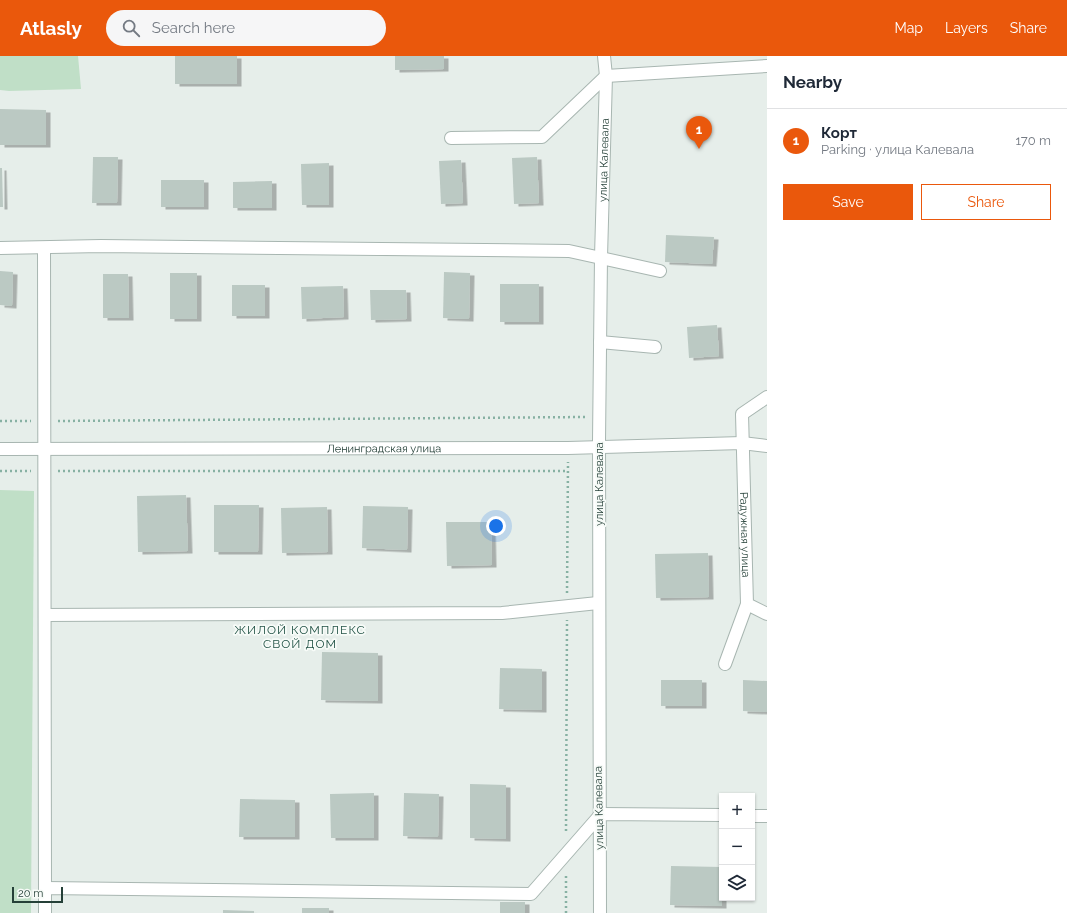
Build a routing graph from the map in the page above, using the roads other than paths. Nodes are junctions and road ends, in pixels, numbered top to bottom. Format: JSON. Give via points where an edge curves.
{"nodes":[{"id":1,"x":604,"y":56,"type":"edge"},
{"id":2,"x":767,"y":66,"type":"edge"},
{"id":3,"x":606,"y":76,"type":"junction"},
{"id":4,"x":451,"y":138,"type":"dead end"},
{"id":5,"x":0,"y":248,"type":"edge"},
{"id":6,"x":44,"y":248,"type":"junction"},
{"id":7,"x":601,"y":257,"type":"junction"},
{"id":8,"x":660,"y":271,"type":"dead end"},
{"id":9,"x":600,"y":342,"type":"junction"},
{"id":10,"x":655,"y":347,"type":"dead end"},
{"id":11,"x":767,"y":397,"type":"edge"},
{"id":12,"x":742,"y":444,"type":"junction"},
{"id":13,"x":767,"y":446,"type":"edge"},
{"id":14,"x":600,"y":448,"type":"junction"},
{"id":15,"x":0,"y":449,"type":"edge"},
{"id":16,"x":45,"y":449,"type":"junction"},
{"id":17,"x":598,"y":603,"type":"junction"},
{"id":18,"x":747,"y":604,"type":"junction"},
{"id":19,"x":767,"y":614,"type":"edge"},
{"id":20,"x":45,"y":615,"type":"junction"},
{"id":21,"x":725,"y":664,"type":"dead end"},
{"id":22,"x":601,"y":814,"type":"junction"},
{"id":23,"x":719,"y":815,"type":"edge"},
{"id":24,"x":755,"y":816,"type":"edge"},
{"id":25,"x":767,"y":816,"type":"edge"},
{"id":26,"x":45,"y":888,"type":"junction"},
{"id":27,"x":45,"y":913,"type":"edge"},
{"id":28,"x":600,"y":913,"type":"edge"}],
"edges":[{"from":1,"to":3,"type":"street","name":"улица Калевала"},
{"from":2,"to":3,"type":"street"},
{"from":3,"to":4,"type":"street","via":[[542,137]]},
{"from":3,"to":7,"type":"street","name":"улица Калевала"},
{"from":5,"to":6,"type":"street"},
{"from":6,"to":7,"type":"street","via":[[109,246],[569,250]]},
{"from":6,"to":16,"type":"street"},
{"from":7,"to":8,"type":"street"},
{"from":7,"to":9,"type":"street","name":"улица Калевала"},
{"from":9,"to":10,"type":"street"},
{"from":9,"to":14,"type":"street","name":"улица Калевала"},
{"from":11,"to":12,"type":"street","name":"Радужная улица","via":[[742,414]]},
{"from":12,"to":13,"type":"street","name":"Ленинградская улица"},
{"from":12,"to":14,"type":"street","name":"Ленинградская улица"},
{"from":12,"to":18,"type":"street","name":"Радужная улица"},
{"from":14,"to":16,"type":"street","name":"Ленинградская улица"},
{"from":14,"to":17,"type":"street","name":"улица Калевала"},
{"from":15,"to":16,"type":"street","name":"Ленинградская улица"},
{"from":16,"to":20,"type":"street"},
{"from":17,"to":20,"type":"street","via":[[502,614]]},
{"from":17,"to":22,"type":"street","name":"улица Калевала","via":[[598,780]]},
{"from":18,"to":19,"type":"street"},
{"from":18,"to":21,"type":"street"},
{"from":20,"to":26,"type":"street"},
{"from":22,"to":23,"type":"street"},
{"from":22,"to":26,"type":"street","via":[[531,894]]},
{"from":22,"to":28,"type":"street","name":"улица Калевала"},
{"from":24,"to":25,"type":"street"},
{"from":26,"to":27,"type":"street"}]}
